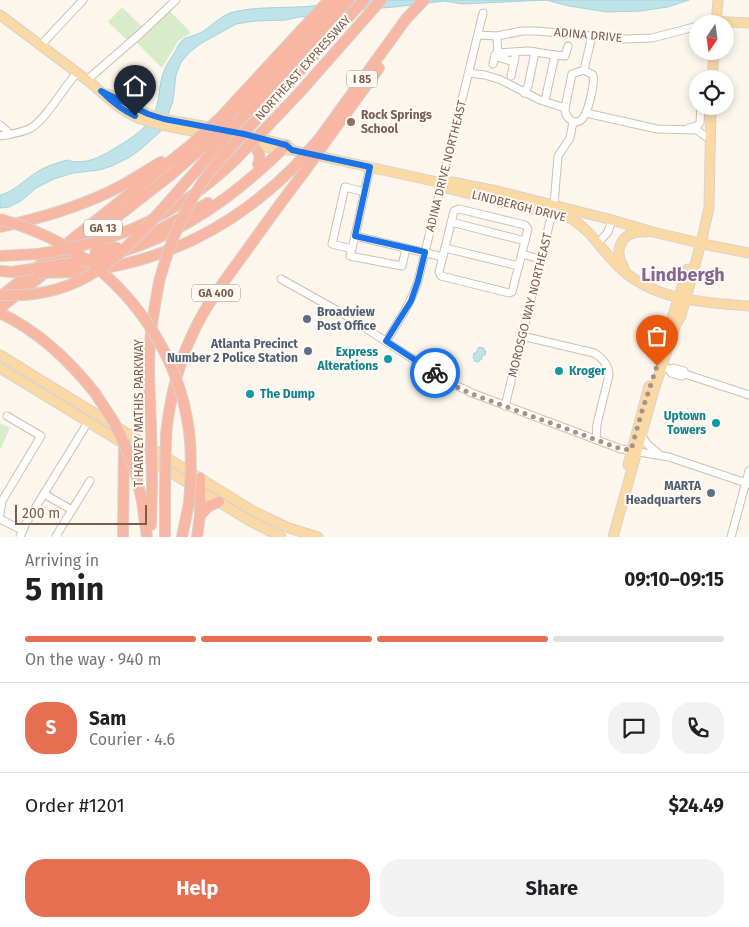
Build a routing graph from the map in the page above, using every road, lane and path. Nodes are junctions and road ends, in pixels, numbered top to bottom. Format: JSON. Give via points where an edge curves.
{"nodes":[{"id":1,"x":83,"y":0,"type":"edge"},
{"id":2,"x":176,"y":0,"type":"edge"},
{"id":3,"x":329,"y":0,"type":"edge"},
{"id":4,"x":339,"y":0,"type":"edge"},
{"id":5,"x":349,"y":0,"type":"edge"},
{"id":6,"x":364,"y":0,"type":"edge"},
{"id":7,"x":381,"y":0,"type":"edge"},
{"id":8,"x":422,"y":2,"type":"edge"},
{"id":9,"x":483,"y":14,"type":"dead end"},
{"id":10,"x":0,"y":15,"type":"edge"},
{"id":11,"x":734,"y":23,"type":"edge"},
{"id":12,"x":749,"y":23,"type":"edge"},
{"id":13,"x":689,"y":28,"type":"edge"},
{"id":14,"x":478,"y":35,"type":"junction"},
{"id":15,"x":497,"y":36,"type":"junction"},
{"id":16,"x":592,"y":36,"type":"junction"},
{"id":17,"x":41,"y":45,"type":"junction"},
{"id":18,"x":568,"y":46,"type":"dead end"},
{"id":19,"x":517,"y":52,"type":"junction"},
{"id":20,"x":535,"y":52,"type":"junction"},
{"id":21,"x":497,"y":53,"type":"junction"},
{"id":22,"x":555,"y":55,"type":"junction"},
{"id":23,"x":514,"y":62,"type":"junction"},
{"id":24,"x":493,"y":64,"type":"dead end"},
{"id":25,"x":584,"y":70,"type":"junction"},
{"id":26,"x":77,"y":72,"type":"junction"},
{"id":27,"x":469,"y":73,"type":"junction"},
{"id":28,"x":511,"y":76,"type":"dead end"},
{"id":29,"x":86,"y":80,"type":"junction"},
{"id":30,"x":524,"y":92,"type":"junction"},
{"id":31,"x":546,"y":96,"type":"dead end"},
{"id":32,"x":565,"y":108,"type":"junction"},
{"id":33,"x":586,"y":113,"type":"junction"},
{"id":34,"x":142,"y":115,"type":"junction"},
{"id":35,"x":700,"y":115,"type":"edge"},
{"id":36,"x":706,"y":115,"type":"edge"},
{"id":37,"x":711,"y":115,"type":"edge"},
{"id":38,"x":225,"y":119,"type":"junction"},
{"id":39,"x":573,"y":122,"type":"junction"},
{"id":40,"x":0,"y":125,"type":"edge"},
{"id":41,"x":681,"y":129,"type":"junction"},
{"id":42,"x":8,"y":134,"type":"junction"},
{"id":43,"x":0,"y":136,"type":"edge"},
{"id":44,"x":705,"y":136,"type":"junction"},
{"id":45,"x":322,"y":140,"type":"junction"},
{"id":46,"x":192,"y":144,"type":"junction"},
{"id":47,"x":251,"y":144,"type":"junction"},
{"id":48,"x":283,"y":147,"type":"junction"},
{"id":49,"x":258,"y":164,"type":"junction"},
{"id":50,"x":370,"y":167,"type":"junction"},
{"id":51,"x":442,"y":183,"type":"junction"},
{"id":52,"x":365,"y":192,"type":"junction"},
{"id":53,"x":553,"y":209,"type":"junction"},
{"id":54,"x":0,"y":219,"type":"edge"},
{"id":55,"x":610,"y":220,"type":"junction"},
{"id":56,"x":451,"y":222,"type":"junction"},
{"id":57,"x":0,"y":227,"type":"edge"},
{"id":58,"x":653,"y":232,"type":"junction"},
{"id":59,"x":355,"y":236,"type":"junction"},
{"id":60,"x":525,"y":241,"type":"junction"},
{"id":61,"x":597,"y":241,"type":"junction"},
{"id":62,"x":699,"y":243,"type":"junction"},
{"id":63,"x":406,"y":248,"type":"junction"},
{"id":64,"x":445,"y":248,"type":"junction"},
{"id":65,"x":352,"y":249,"type":"junction"},
{"id":66,"x":425,"y":252,"type":"junction"},
{"id":67,"x":749,"y":253,"type":"edge"},
{"id":68,"x":38,"y":254,"type":"junction"},
{"id":69,"x":522,"y":254,"type":"junction"},
{"id":70,"x":0,"y":256,"type":"edge"},
{"id":71,"x":442,"y":257,"type":"junction"},
{"id":72,"x":540,"y":259,"type":"junction"},
{"id":73,"x":519,"y":266,"type":"junction"},
{"id":74,"x":0,"y":271,"type":"edge"},
{"id":75,"x":12,"y":272,"type":"junction"},
{"id":76,"x":631,"y":277,"type":"junction"},
{"id":77,"x":281,"y":279,"type":"dead end"},
{"id":78,"x":0,"y":296,"type":"edge"},
{"id":79,"x":682,"y":299,"type":"junction"},
{"id":80,"x":709,"y":303,"type":"junction"},
{"id":81,"x":749,"y":306,"type":"edge"},
{"id":82,"x":0,"y":308,"type":"edge"},
{"id":83,"x":0,"y":313,"type":"edge"},
{"id":84,"x":681,"y":316,"type":"junction"},
{"id":85,"x":522,"y":336,"type":"junction"},
{"id":86,"x":386,"y":341,"type":"junction"},
{"id":87,"x":0,"y":355,"type":"edge"},
{"id":88,"x":666,"y":368,"type":"junction"},
{"id":89,"x":0,"y":370,"type":"edge"},
{"id":90,"x":749,"y":395,"type":"edge"},
{"id":91,"x":505,"y":406,"type":"junction"},
{"id":92,"x":7,"y":416,"type":"dead end"},
{"id":93,"x":88,"y":422,"type":"junction"},
{"id":94,"x":642,"y":436,"type":"junction"},
{"id":95,"x":596,"y":440,"type":"junction"},
{"id":96,"x":124,"y":445,"type":"junction"},
{"id":97,"x":149,"y":447,"type":"junction"},
{"id":98,"x":134,"y":451,"type":"junction"},
{"id":99,"x":634,"y":451,"type":"junction"},
{"id":100,"x":660,"y":456,"type":"junction"},
{"id":101,"x":123,"y":468,"type":"junction"},
{"id":102,"x":632,"y":470,"type":"junction"},
{"id":103,"x":749,"y":471,"type":"edge"},
{"id":104,"x":200,"y":478,"type":"junction"},
{"id":105,"x":90,"y":481,"type":"dead end"},
{"id":106,"x":747,"y":483,"type":"edge"},
{"id":107,"x":200,"y":491,"type":"junction"},
{"id":108,"x":44,"y":494,"type":"junction"},
{"id":109,"x":219,"y":502,"type":"junction"},
{"id":110,"x":72,"y":510,"type":"junction"},
{"id":111,"x":0,"y":514,"type":"edge"},
{"id":112,"x":200,"y":515,"type":"junction"},
{"id":113,"x":0,"y":519,"type":"edge"},
{"id":114,"x":21,"y":533,"type":"edge"},
{"id":115,"x":58,"y":537,"type":"edge"},
{"id":116,"x":123,"y":537,"type":"edge"},
{"id":117,"x":147,"y":537,"type":"edge"},
{"id":118,"x":151,"y":537,"type":"edge"},
{"id":119,"x":164,"y":537,"type":"edge"},
{"id":120,"x":182,"y":537,"type":"edge"},
{"id":121,"x":197,"y":537,"type":"edge"},
{"id":122,"x":281,"y":537,"type":"edge"},
{"id":123,"x":318,"y":537,"type":"edge"},
{"id":124,"x":608,"y":537,"type":"edge"},
{"id":125,"x":613,"y":537,"type":"edge"},
{"id":126,"x":731,"y":537,"type":"edge"}],
"edges":[{"from":1,"to":17,"type":"street"},
{"from":2,"to":29,"type":"street"},
{"from":3,"to":38,"type":"highway","number":"GA 13"},
{"from":4,"to":38,"type":"highway","number":"GA 13"},
{"from":5,"to":78,"type":"highway","bridge":true,"via":[[118,256],[91,276],[57,290]]},
{"from":6,"to":118,"type":"highway","name":"T HARVEY MATHIS PARKWAY","bridge":true,"via":[[228,151],[200,186],[178,226],[159,282],[151,332]]},
{"from":7,"to":68,"type":"highway","name":"NORTHEAST EXPRESSWAY","bridge":true,"via":[[266,128],[197,192],[135,228],[83,245]]},
{"from":8,"to":45,"type":"highway","number":"I 85"},
{"from":9,"to":14,"type":"street","name":"ADINA DRIVE NORTHEAST"},
{"from":10,"to":17,"type":"main road"},
{"from":11,"to":12,"type":"main road"},
{"from":13,"to":16,"type":"street","name":"ADINA DRIVE","via":[[652,38]]},
{"from":14,"to":15,"type":"street","name":"ADINA DRIVE"},
{"from":14,"to":27,"type":"street","name":"ADINA DRIVE NORTHEAST"},
{"from":15,"to":16,"type":"street","name":"ADINA DRIVE","via":[[522,31]]},
{"from":15,"to":21,"type":"street"},
{"from":16,"to":25,"type":"street"},
{"from":17,"to":26,"type":"main road"},
{"from":18,"to":22,"type":"street","via":[[565,56]]},
{"from":19,"to":20,"type":"street"},
{"from":19,"to":21,"type":"street"},
{"from":19,"to":23,"type":"street"},
{"from":20,"to":22,"type":"street"},
{"from":20,"to":30,"type":"street"},
{"from":21,"to":23,"type":"street","via":[[498,57]]},
{"from":21,"to":24,"type":"street"},
{"from":22,"to":31,"type":"street"},
{"from":23,"to":28,"type":"street"},
{"from":25,"to":32,"type":"street","via":[[572,74]]},
{"from":25,"to":33,"type":"street","via":[[593,75],[594,80]]},
{"from":26,"to":29,"type":"main road"},
{"from":26,"to":42,"type":"street","via":[[38,123]]},
{"from":27,"to":30,"type":"street","via":[[501,80]]},
{"from":27,"to":51,"type":"street","name":"ADINA DRIVE NORTHEAST"},
{"from":29,"to":34,"type":"main road"},
{"from":30,"to":32,"type":"street"},
{"from":32,"to":39,"type":"street","via":[[568,119]]},
{"from":33,"to":39,"type":"street","via":[[583,119]]},
{"from":33,"to":41,"type":"street","via":[[656,129]]},
{"from":34,"to":47,"type":"main road","via":[[169,126]]},
{"from":34,"to":48,"type":"main road","via":[[244,134]]},
{"from":35,"to":41,"type":"street","via":[[700,123],[693,128]]},
{"from":36,"to":44,"type":"main road"},
{"from":37,"to":62,"type":"main road","via":[[708,208]]},
{"from":38,"to":46,"type":"highway","number":"GA 13","bridge":true},
{"from":38,"to":82,"type":"highway","number":"GA 13","bridge":true,"via":[[204,146],[172,174]]},
{"from":39,"to":53,"type":"street","name":"MOROSGO WAY NORTHEAST","via":[[570,138],[558,156]]},
{"from":40,"to":42,"type":"street"},
{"from":41,"to":44,"type":"street","via":[[697,130]]},
{"from":42,"to":43,"type":"street"},
{"from":44,"to":62,"type":"main road","via":[[704,208]]},
{"from":45,"to":75,"type":"highway","number":"I 85","bridge":true,"via":[[276,185],[242,211],[185,244],[134,262],[93,270]]},
{"from":45,"to":119,"type":"highway","name":"T HARVEY MATHIS PARKWAY","number":"GA 400","bridge":true,"via":[[305,171],[219,288],[187,345],[169,408]]},
{"from":46,"to":57,"type":"highway","via":[[100,196],[44,217]]},
{"from":46,"to":78,"type":"highway","number":"GA 13"},
{"from":47,"to":48,"type":"main road"},
{"from":47,"to":49,"type":"highway","via":[[259,152]]},
{"from":48,"to":49,"type":"highway"},
{"from":48,"to":50,"type":"main road"},
{"from":48,"to":75,"type":"highway","bridge":true,"via":[[233,194],[156,240],[107,256]]},
{"from":49,"to":68,"type":"highway","bridge":true,"via":[[205,206],[157,231],[117,247],[85,254],[58,258]]},
{"from":50,"to":51,"type":"main road"},
{"from":50,"to":52,"type":"street"},
{"from":51,"to":53,"type":"main road","via":[[497,191]]},
{"from":51,"to":66,"type":"street","name":"ADINA DRIVE NORTHEAST"},
{"from":52,"to":59,"type":"street"},
{"from":52,"to":65,"type":"street","via":[[345,188],[332,244]]},
{"from":53,"to":55,"type":"main road"},
{"from":53,"to":61,"type":"main road","name":"LINDBERGH DRIVE","via":[[586,228]]},
{"from":53,"to":72,"type":"street","name":"MOROSGO WAY NORTHEAST"},
{"from":54,"to":120,"type":"highway","bridge":true,"via":[[48,237],[94,265],[117,286],[157,338],[177,382],[189,431],[191,480]]},
{"from":55,"to":58,"type":"main road"},
{"from":55,"to":61,"type":"street"},
{"from":56,"to":60,"type":"street"},
{"from":56,"to":60,"type":"street","via":[[454,211],[458,209],[525,225],[528,229]]},
{"from":56,"to":64,"type":"street"},
{"from":58,"to":62,"type":"main road"},
{"from":58,"to":76,"type":"main road","via":[[632,233],[622,242],[619,260]]},
{"from":59,"to":63,"type":"street"},
{"from":59,"to":65,"type":"street"},
{"from":60,"to":69,"type":"street"},
{"from":61,"to":76,"type":"main road","name":"LINDBERGH DRIVE"},
{"from":62,"to":67,"type":"main road"},
{"from":62,"to":79,"type":"main road"},
{"from":63,"to":65,"type":"street","via":[[402,266],[350,256]]},
{"from":63,"to":66,"type":"street"},
{"from":64,"to":71,"type":"street"},
{"from":64,"to":73,"type":"street"},
{"from":66,"to":71,"type":"street"},
{"from":66,"to":86,"type":"street","name":"ADINA DRIVE NORTHEAST","via":[[411,301]]},
{"from":68,"to":70,"type":"highway","name":"NORTHEAST EXPRESSWAY"},
{"from":69,"to":72,"type":"street"},
{"from":69,"to":73,"type":"street"},
{"from":71,"to":73,"type":"street","via":[[440,276],[509,293]]},
{"from":72,"to":85,"type":"street","name":"MOROSGO WAY NORTHEAST"},
{"from":74,"to":75,"type":"highway","number":"I 85"},
{"from":76,"to":79,"type":"main road","name":"LINDBERGH DRIVE","via":[[652,289]]},
{"from":77,"to":86,"type":"street"},
{"from":79,"to":80,"type":"main road","name":"LINDBERGH DRIVE"},
{"from":79,"to":84,"type":"main road"},
{"from":79,"to":99,"type":"main road","via":[[647,392]]},
{"from":80,"to":81,"type":"main road","name":"LINDBERGH DRIVE"},
{"from":80,"to":84,"type":"main road","via":[[688,309]]},
{"from":83,"to":117,"type":"highway","bridge":true,"via":[[53,348],[95,393],[114,422],[135,470]]},
{"from":84,"to":88,"type":"main road","via":[[676,324]]},
{"from":85,"to":91,"type":"street","name":"MOROSGO WAY NORTHEAST"},
{"from":85,"to":95,"type":"street","via":[[594,353],[608,368]]},
{"from":86,"to":91,"type":"street","via":[[457,387]]},
{"from":87,"to":97,"type":"main road"},
{"from":88,"to":90,"type":"street","via":[[671,373],[685,374]]},
{"from":88,"to":94,"type":"main road","via":[[654,390]]},
{"from":89,"to":93,"type":"main road"},
{"from":91,"to":95,"type":"street"},
{"from":92,"to":111,"type":"street","via":[[41,436],[2,501]]},
{"from":93,"to":96,"type":"main road"},
{"from":93,"to":108,"type":"street"},
{"from":94,"to":99,"type":"main road"},
{"from":94,"to":100,"type":"street"},
{"from":95,"to":99,"type":"street"},
{"from":96,"to":98,"type":"main road"},
{"from":96,"to":101,"type":"highway"},
{"from":97,"to":98,"type":"highway"},
{"from":97,"to":104,"type":"main road"},
{"from":98,"to":101,"type":"highway"},
{"from":98,"to":107,"type":"main road"},
{"from":99,"to":100,"type":"street"},
{"from":99,"to":102,"type":"main road"},
{"from":99,"to":124,"type":"main road"},
{"from":100,"to":102,"type":"street","via":[[638,461]]},
{"from":100,"to":106,"type":"street"},
{"from":101,"to":116,"type":"highway"},
{"from":102,"to":125,"type":"main road"},
{"from":103,"to":106,"type":"street"},
{"from":104,"to":107,"type":"highway"},
{"from":104,"to":123,"type":"main road","via":[[266,518]]},
{"from":105,"to":110,"type":"street"},
{"from":106,"to":126,"type":"street"},
{"from":107,"to":109,"type":"main road"},
{"from":107,"to":112,"type":"highway"},
{"from":108,"to":110,"type":"street"},
{"from":108,"to":114,"type":"street"},
{"from":109,"to":112,"type":"highway"},
{"from":109,"to":122,"type":"main road"},
{"from":110,"to":115,"type":"street"},
{"from":112,"to":121,"type":"highway"},
{"from":113,"to":114,"type":"street"}]}
